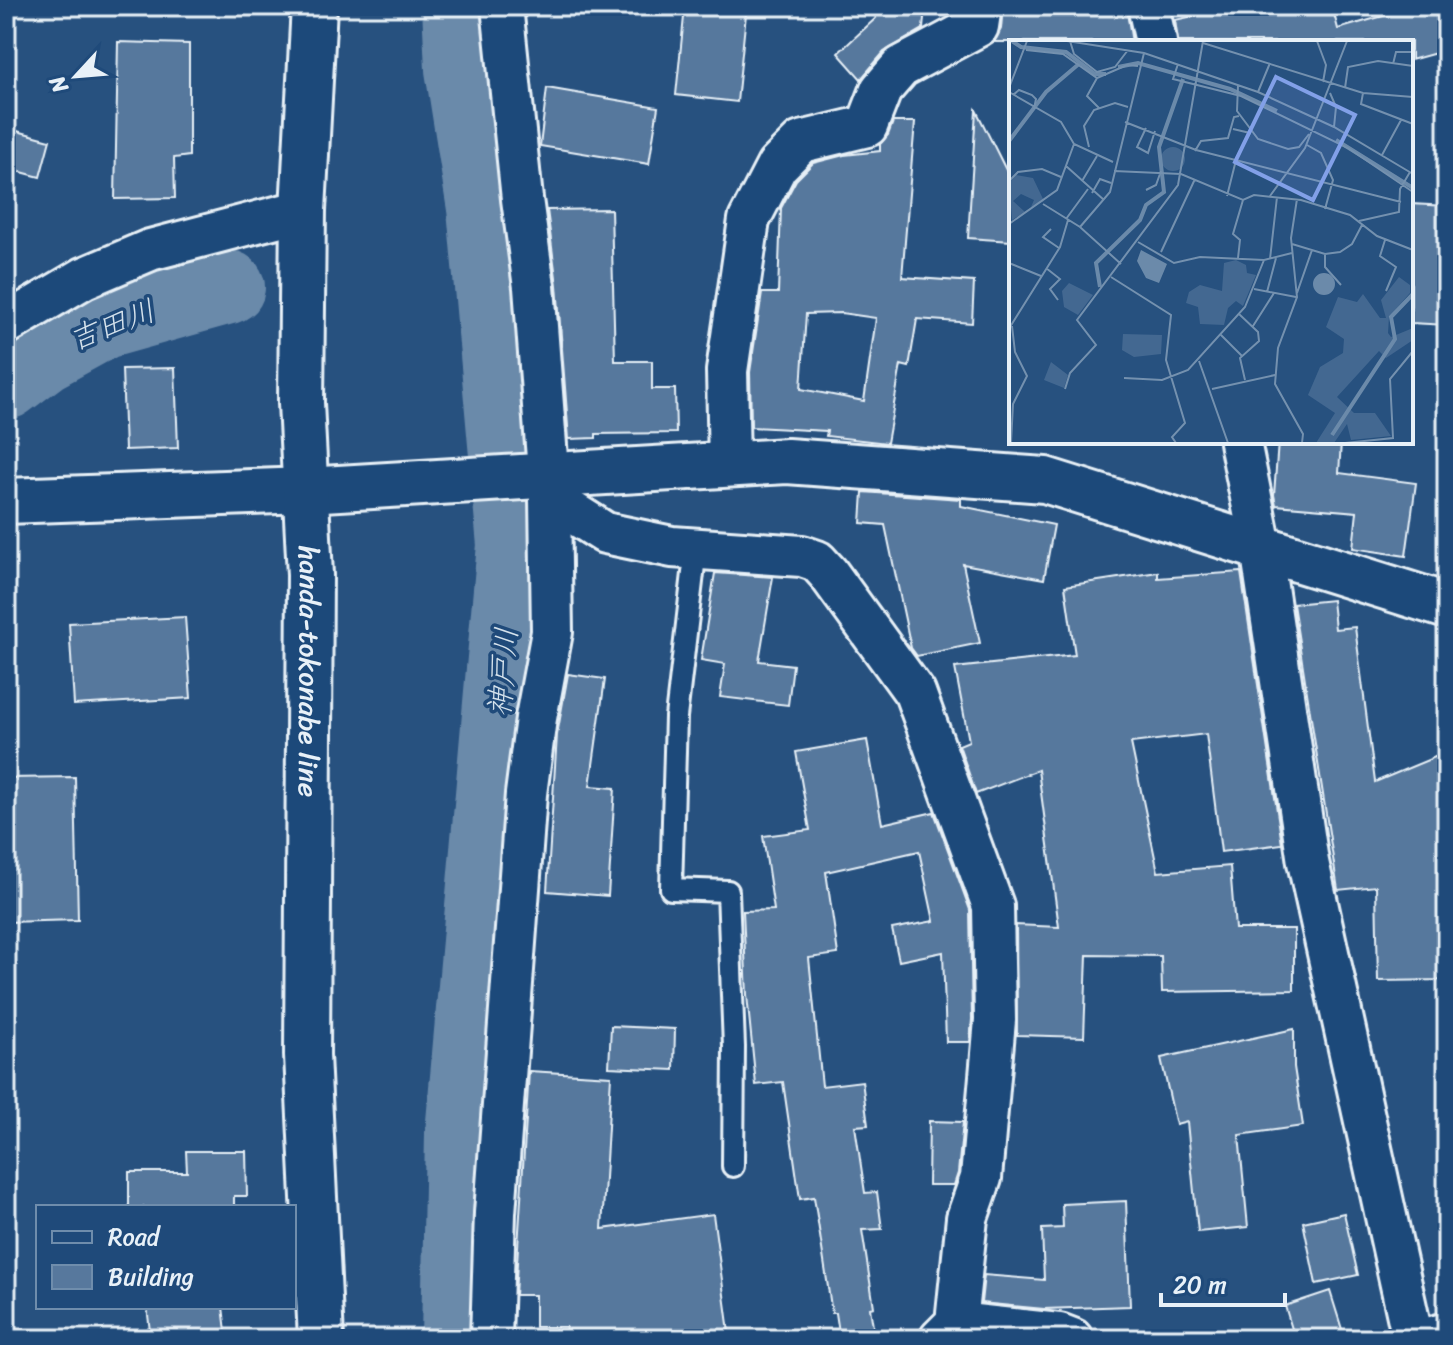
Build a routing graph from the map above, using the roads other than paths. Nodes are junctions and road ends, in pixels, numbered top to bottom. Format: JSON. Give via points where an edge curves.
{"nodes":[{"id":1,"x":314,"y":6,"type":"edge"},
{"id":2,"x":502,"y":6,"type":"edge"},
{"id":3,"x":981,"y":6,"type":"edge"},
{"id":4,"x":1148,"y":6,"type":"edge"},
{"id":5,"x":1156,"y":40,"type":"edge"},
{"id":6,"x":303,"y":210,"type":"junction"},
{"id":7,"x":6,"y":324,"type":"edge"},
{"id":8,"x":1240,"y":444,"type":"edge"},
{"id":9,"x":729,"y":464,"type":"junction"},
{"id":10,"x":545,"y":482,"type":"junction"},
{"id":11,"x":306,"y":490,"type":"junction"},
{"id":12,"x":6,"y":501,"type":"edge"},
{"id":13,"x":1261,"y":547,"type":"junction"},
{"id":14,"x":696,"y":548,"type":"junction"},
{"id":15,"x":1447,"y":606,"type":"edge"},
{"id":16,"x":733,"y":1166,"type":"dead end"},
{"id":17,"x":1447,"y":1333,"type":"edge"},
{"id":18,"x":956,"y":1334,"type":"edge"},
{"id":19,"x":321,"y":1339,"type":"edge"},
{"id":20,"x":491,"y":1339,"type":"edge"},
{"id":21,"x":1072,"y":1339,"type":"edge"},
{"id":22,"x":1413,"y":1339,"type":"edge"},
{"id":23,"x":1425,"y":1339,"type":"edge"}],
"edges":[{"from":1,"to":6,"type":"street","name":"handa-tokonabe line"},
{"from":2,"to":10,"type":"street","via":[[534,287]]},
{"from":3,"to":9,"type":"street","via":[[978,26],[901,67],[881,90],[867,126],[801,142],[777,166],[749,220],[727,371]]},
{"from":4,"to":5,"type":"street"},
{"from":6,"to":7,"type":"street","via":[[150,250],[84,278]]},
{"from":6,"to":11,"type":"street","name":"handa-tokonabe line","via":[[301,403]]},
{"from":8,"to":13,"type":"street"},
{"from":9,"to":10,"type":"street"},
{"from":9,"to":13,"type":"street","via":[[787,461],[1045,480]]},
{"from":10,"to":11,"type":"street","via":[[463,480]]},
{"from":10,"to":14,"type":"street","via":[[605,533]]},
{"from":10,"to":20,"type":"street","via":[[552,632],[526,794],[495,1213]]},
{"from":11,"to":12,"type":"street"},
{"from":11,"to":19,"type":"street","name":"handa-tokonabe line","via":[[307,1055]]},
{"from":13,"to":15,"type":"street"},
{"from":13,"to":22,"type":"street","via":[[1308,862]]},
{"from":14,"to":16,"type":"lane","via":[[676,717],[671,889],[728,891]]},
{"from":14,"to":18,"type":"street","via":[[802,556],[817,561],[828,573],[915,693],[993,906],[995,1020],[981,1178],[967,1218]]},
{"from":17,"to":23,"type":"street"},
{"from":18,"to":21,"type":"street","via":[[1059,1334]]}]}
